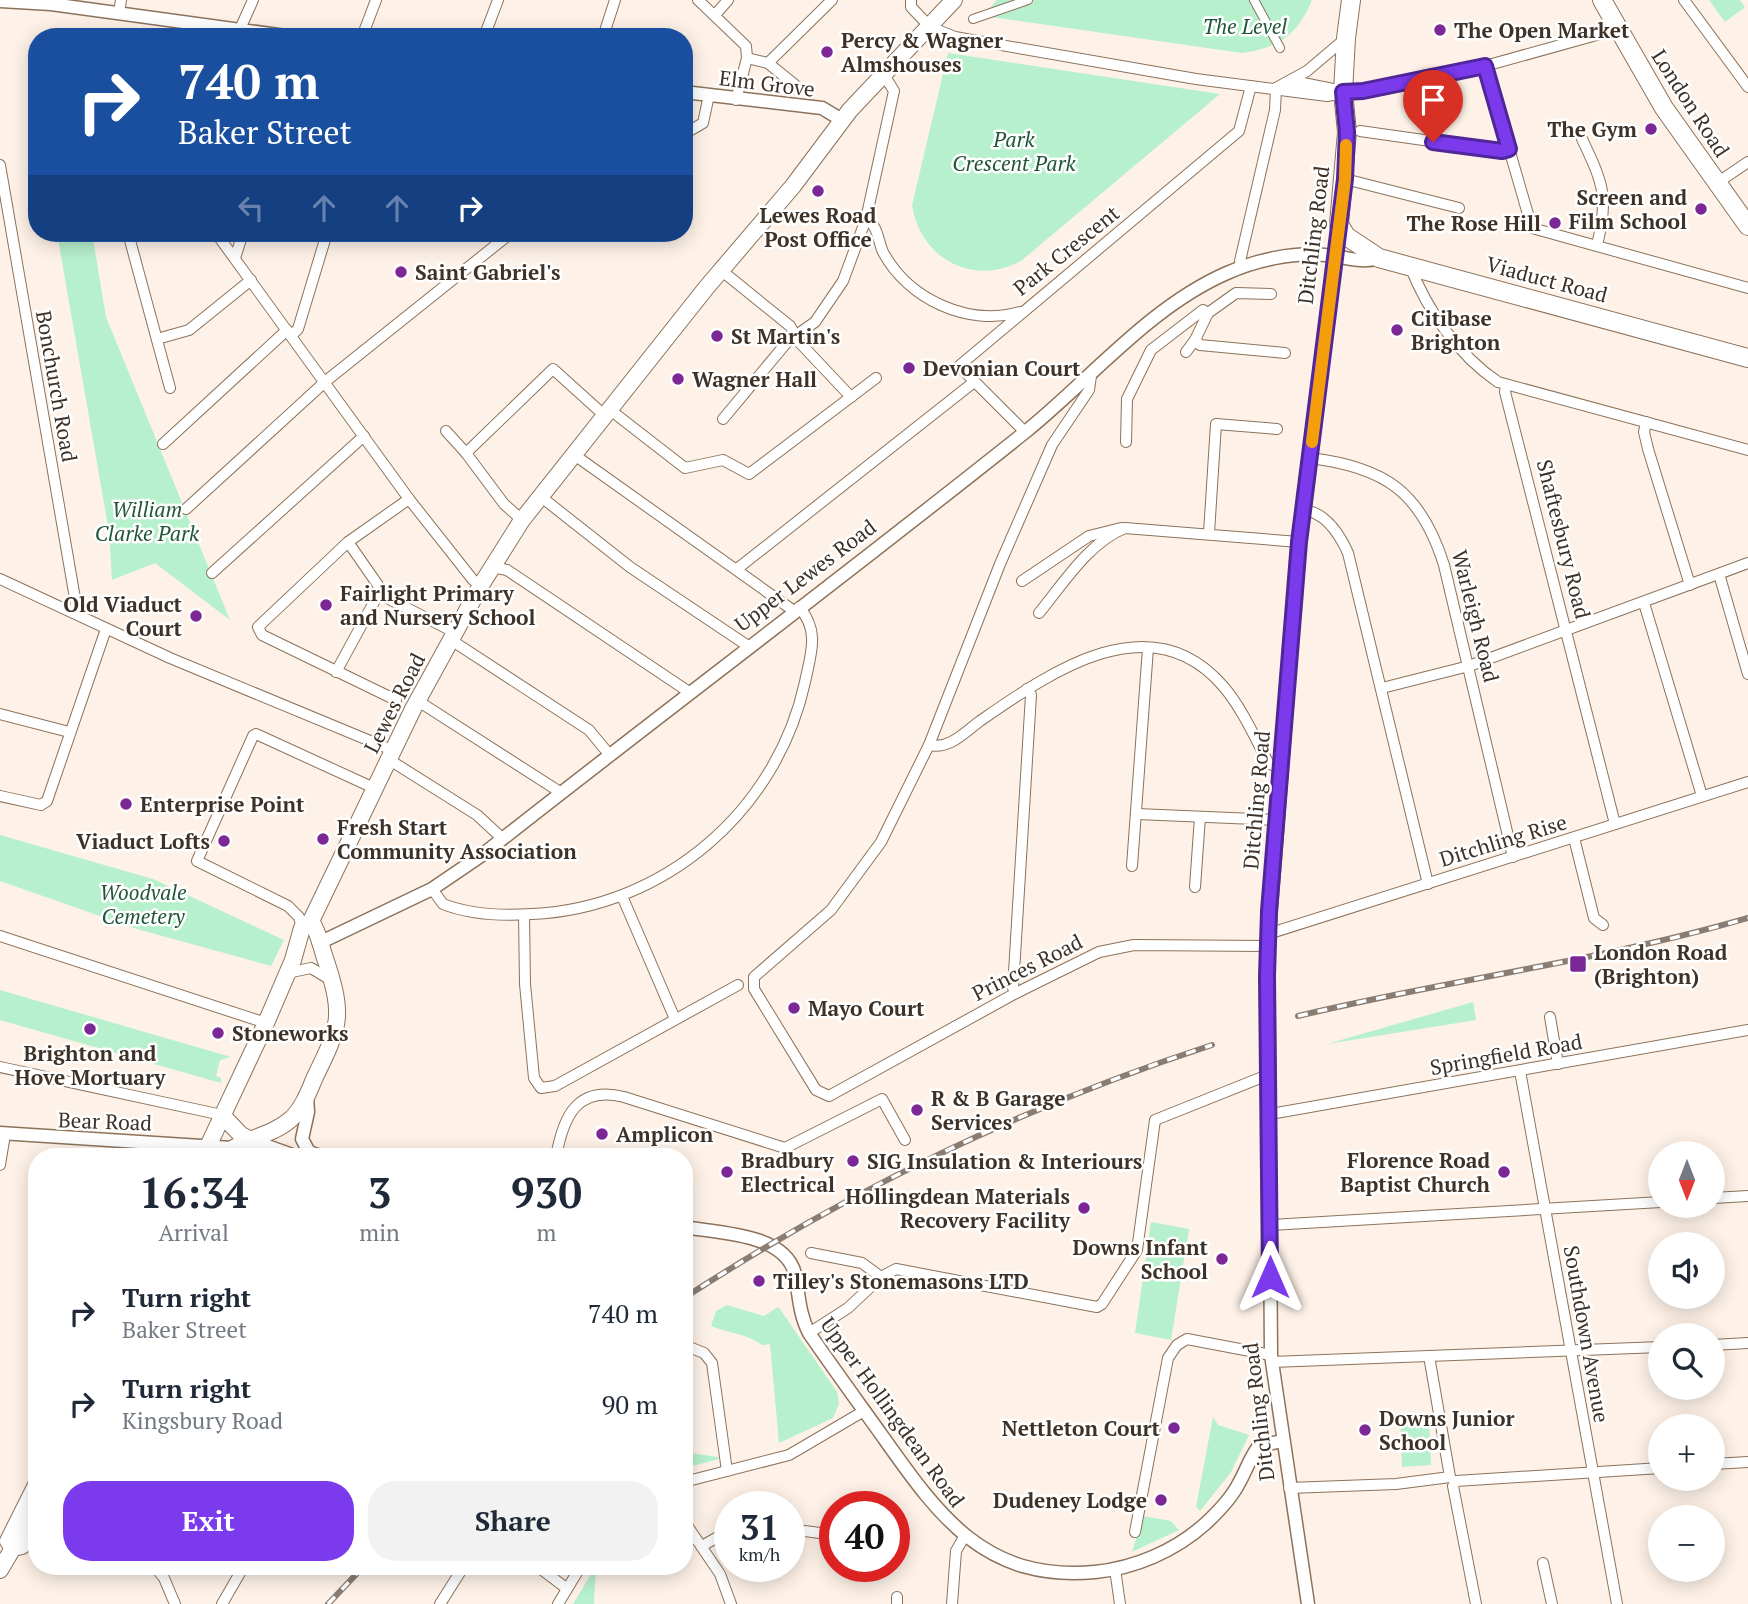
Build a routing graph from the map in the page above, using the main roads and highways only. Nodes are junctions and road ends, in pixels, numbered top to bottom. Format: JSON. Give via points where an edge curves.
{"nodes":[{"id":1,"x":954,"y":0,"type":"edge"},
{"id":2,"x":1351,"y":0,"type":"edge"},
{"id":3,"x":1602,"y":0,"type":"edge"},
{"id":4,"x":1748,"y":226,"type":"edge"},
{"id":5,"x":1379,"y":258,"type":"joint"},
{"id":6,"x":1748,"y":358,"type":"edge"},
{"id":7,"x":307,"y":924,"type":"junction"},
{"id":8,"x":319,"y":943,"type":"junction"},
{"id":9,"x":295,"y":962,"type":"junction"},
{"id":10,"x":222,"y":1115,"type":"junction"},
{"id":11,"x":253,"y":1141,"type":"junction"},
{"id":12,"x":207,"y":1148,"type":"edge"},
{"id":13,"x":236,"y":1148,"type":"edge"},
{"id":14,"x":28,"y":1505,"type":"edge"},
{"id":15,"x":28,"y":1534,"type":"edge"},
{"id":16,"x":13,"y":1548,"type":"junction"},
{"id":17,"x":0,"y":1570,"type":"edge"}],
"edges":[{"from":1,"to":7,"type":"main road","name":"Lewes Road","via":[[842,120],[522,520],[418,701]]},
{"from":2,"to":5,"type":"highway","name":"Ditchling Road","via":[[1343,92],[1345,179],[1339,224],[1346,236]]},
{"from":3,"to":4,"type":"highway","name":"London Road","via":[[1664,108]]},
{"from":5,"to":6,"type":"highway","name":"Viaduct Road"},
{"from":7,"to":8,"type":"main road","via":[[318,931]]},
{"from":7,"to":9,"type":"main road","name":"Lewes Road"},
{"from":8,"to":9,"type":"main road","name":"Upper Lewes Road"},
{"from":8,"to":11,"type":"main road","via":[[339,1020],[307,1094],[290,1120]]},
{"from":9,"to":10,"type":"main road","name":"Lewes Road"},
{"from":10,"to":11,"type":"main road"},
{"from":10,"to":12,"type":"main road","name":"Lewes Road"},
{"from":11,"to":13,"type":"main road"},
{"from":14,"to":16,"type":"main road","via":[[8,1541]]},
{"from":15,"to":16,"type":"main road","via":[[22,1546]]},
{"from":16,"to":17,"type":"main road"}]}
